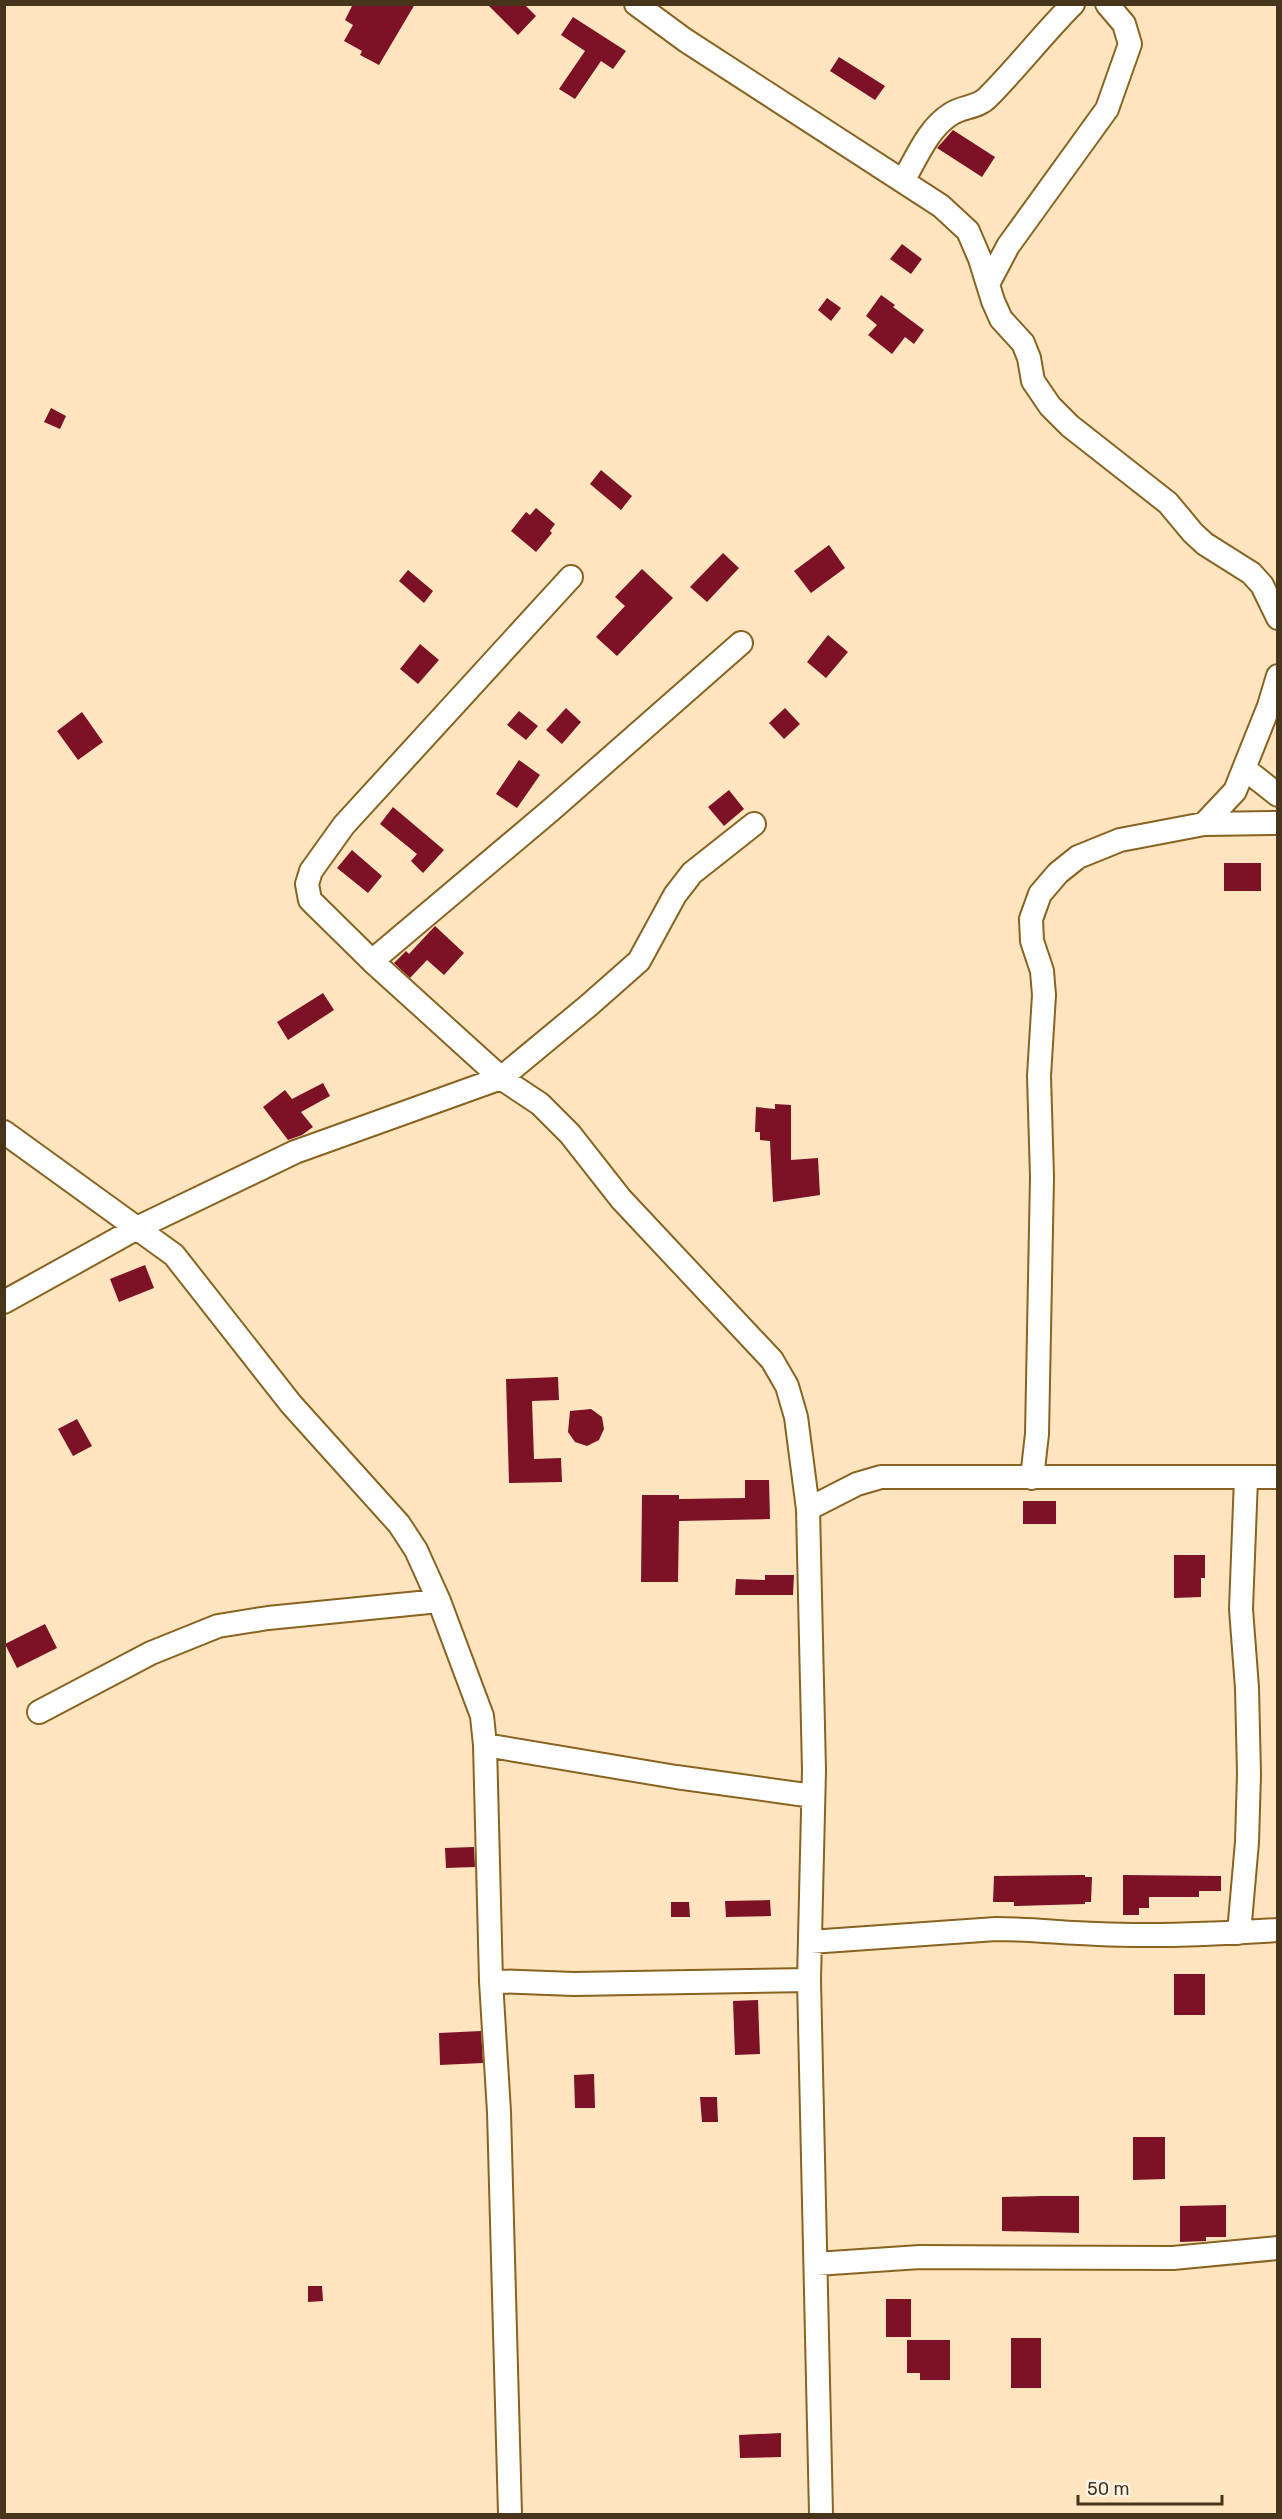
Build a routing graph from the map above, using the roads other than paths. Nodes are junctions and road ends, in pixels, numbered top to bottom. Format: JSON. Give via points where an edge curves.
{"nodes":[{"id":1,"x":636,"y":4,"type":"edge"},
{"id":2,"x":1073,"y":4,"type":"edge"},
{"id":3,"x":1107,"y":4,"type":"edge"},
{"id":4,"x":903,"y":182,"type":"junction"},
{"id":5,"x":988,"y":284,"type":"junction"},
{"id":6,"x":571,"y":576,"type":"dead end"},
{"id":7,"x":1278,"y":618,"type":"edge"},
{"id":8,"x":741,"y":643,"type":"dead end"},
{"id":9,"x":1278,"y":676,"type":"edge"},
{"id":10,"x":1245,"y":769,"type":"junction"},
{"id":11,"x":1278,"y":795,"type":"edge"},
{"id":12,"x":1278,"y":823,"type":"edge"},
{"id":13,"x":754,"y":824,"type":"dead end"},
{"id":14,"x":1204,"y":824,"type":"junction"},
{"id":15,"x":372,"y":961,"type":"junction"},
{"id":16,"x":501,"y":1078,"type":"junction"},
{"id":17,"x":4,"y":1132,"type":"edge"},
{"id":18,"x":139,"y":1227,"type":"junction"},
{"id":19,"x":4,"y":1302,"type":"edge"},
{"id":20,"x":1278,"y":1477,"type":"edge"},
{"id":21,"x":1032,"y":1478,"type":"junction"},
{"id":22,"x":1246,"y":1478,"type":"junction"},
{"id":23,"x":808,"y":1509,"type":"junction"},
{"id":24,"x":439,"y":1601,"type":"junction"},
{"id":25,"x":39,"y":1712,"type":"dead end"},
{"id":26,"x":485,"y":1745,"type":"junction"},
{"id":27,"x":813,"y":1796,"type":"junction"},
{"id":28,"x":1278,"y":1930,"type":"edge"},
{"id":29,"x":1239,"y":1933,"type":"junction"},
{"id":30,"x":810,"y":1942,"type":"junction"},
{"id":31,"x":809,"y":1980,"type":"junction"},
{"id":32,"x":491,"y":1981,"type":"junction"},
{"id":33,"x":1278,"y":2248,"type":"edge"},
{"id":34,"x":816,"y":2264,"type":"junction"},
{"id":35,"x":510,"y":2514,"type":"edge"},
{"id":36,"x":821,"y":2514,"type":"edge"}],
"edges":[{"from":1,"to":4,"type":"street"},
{"from":2,"to":4,"type":"street","via":[[986,100],[950,114],[940,123]]},
{"from":3,"to":5,"type":"street","via":[[1124,24],[1130,44],[1107,109],[1008,246]]},
{"from":4,"to":5,"type":"street","via":[[941,206],[968,231]]},
{"from":5,"to":7,"type":"street","via":[[1001,319],[1023,343],[1033,381],[1050,406],[1168,503],[1204,544],[1251,573],[1262,585]]},
{"from":6,"to":15,"type":"street","via":[[344,825],[311,871],[307,884],[310,900]]},
{"from":8,"to":15,"type":"street"},
{"from":9,"to":10,"type":"street"},
{"from":10,"to":11,"type":"street"},
{"from":10,"to":14,"type":"street","via":[[1235,791]]},
{"from":12,"to":14,"type":"street"},
{"from":13,"to":16,"type":"street","via":[[692,873],[675,895],[639,961]]},
{"from":14,"to":21,"type":"street","via":[[1120,840],[1078,857],[1040,894],[1031,919],[1044,995],[1039,1076],[1042,1177],[1037,1434]]},
{"from":15,"to":16,"type":"street"},
{"from":16,"to":18,"type":"street","via":[[295,1152]]},
{"from":16,"to":23,"type":"street","via":[[540,1104],[570,1134],[621,1199],[772,1360],[787,1386],[796,1417]]},
{"from":17,"to":18,"type":"street"},
{"from":18,"to":19,"type":"street"},
{"from":18,"to":24,"type":"street","via":[[174,1255],[291,1404],[399,1524],[416,1550]]},
{"from":20,"to":22,"type":"street"},
{"from":21,"to":22,"type":"street"},
{"from":21,"to":23,"type":"street","via":[[881,1477],[857,1484]]},
{"from":22,"to":29,"type":"street","via":[[1241,1609],[1249,1773]]},
{"from":23,"to":27,"type":"street"},
{"from":24,"to":25,"type":"street","via":[[218,1626],[151,1653]]},
{"from":24,"to":26,"type":"street","via":[[482,1716]]},
{"from":26,"to":27,"type":"street"},
{"from":26,"to":32,"type":"street"},
{"from":27,"to":30,"type":"street"},
{"from":28,"to":29,"type":"street"},
{"from":29,"to":30,"type":"street","via":[[1099,1935],[1005,1929]]},
{"from":30,"to":31,"type":"street"},
{"from":31,"to":32,"type":"street","via":[[574,1984]]},
{"from":31,"to":34,"type":"street"},
{"from":32,"to":35,"type":"street","via":[[499,2112]]},
{"from":33,"to":34,"type":"street","via":[[1173,2258],[921,2257]]},
{"from":34,"to":36,"type":"street"}]}
